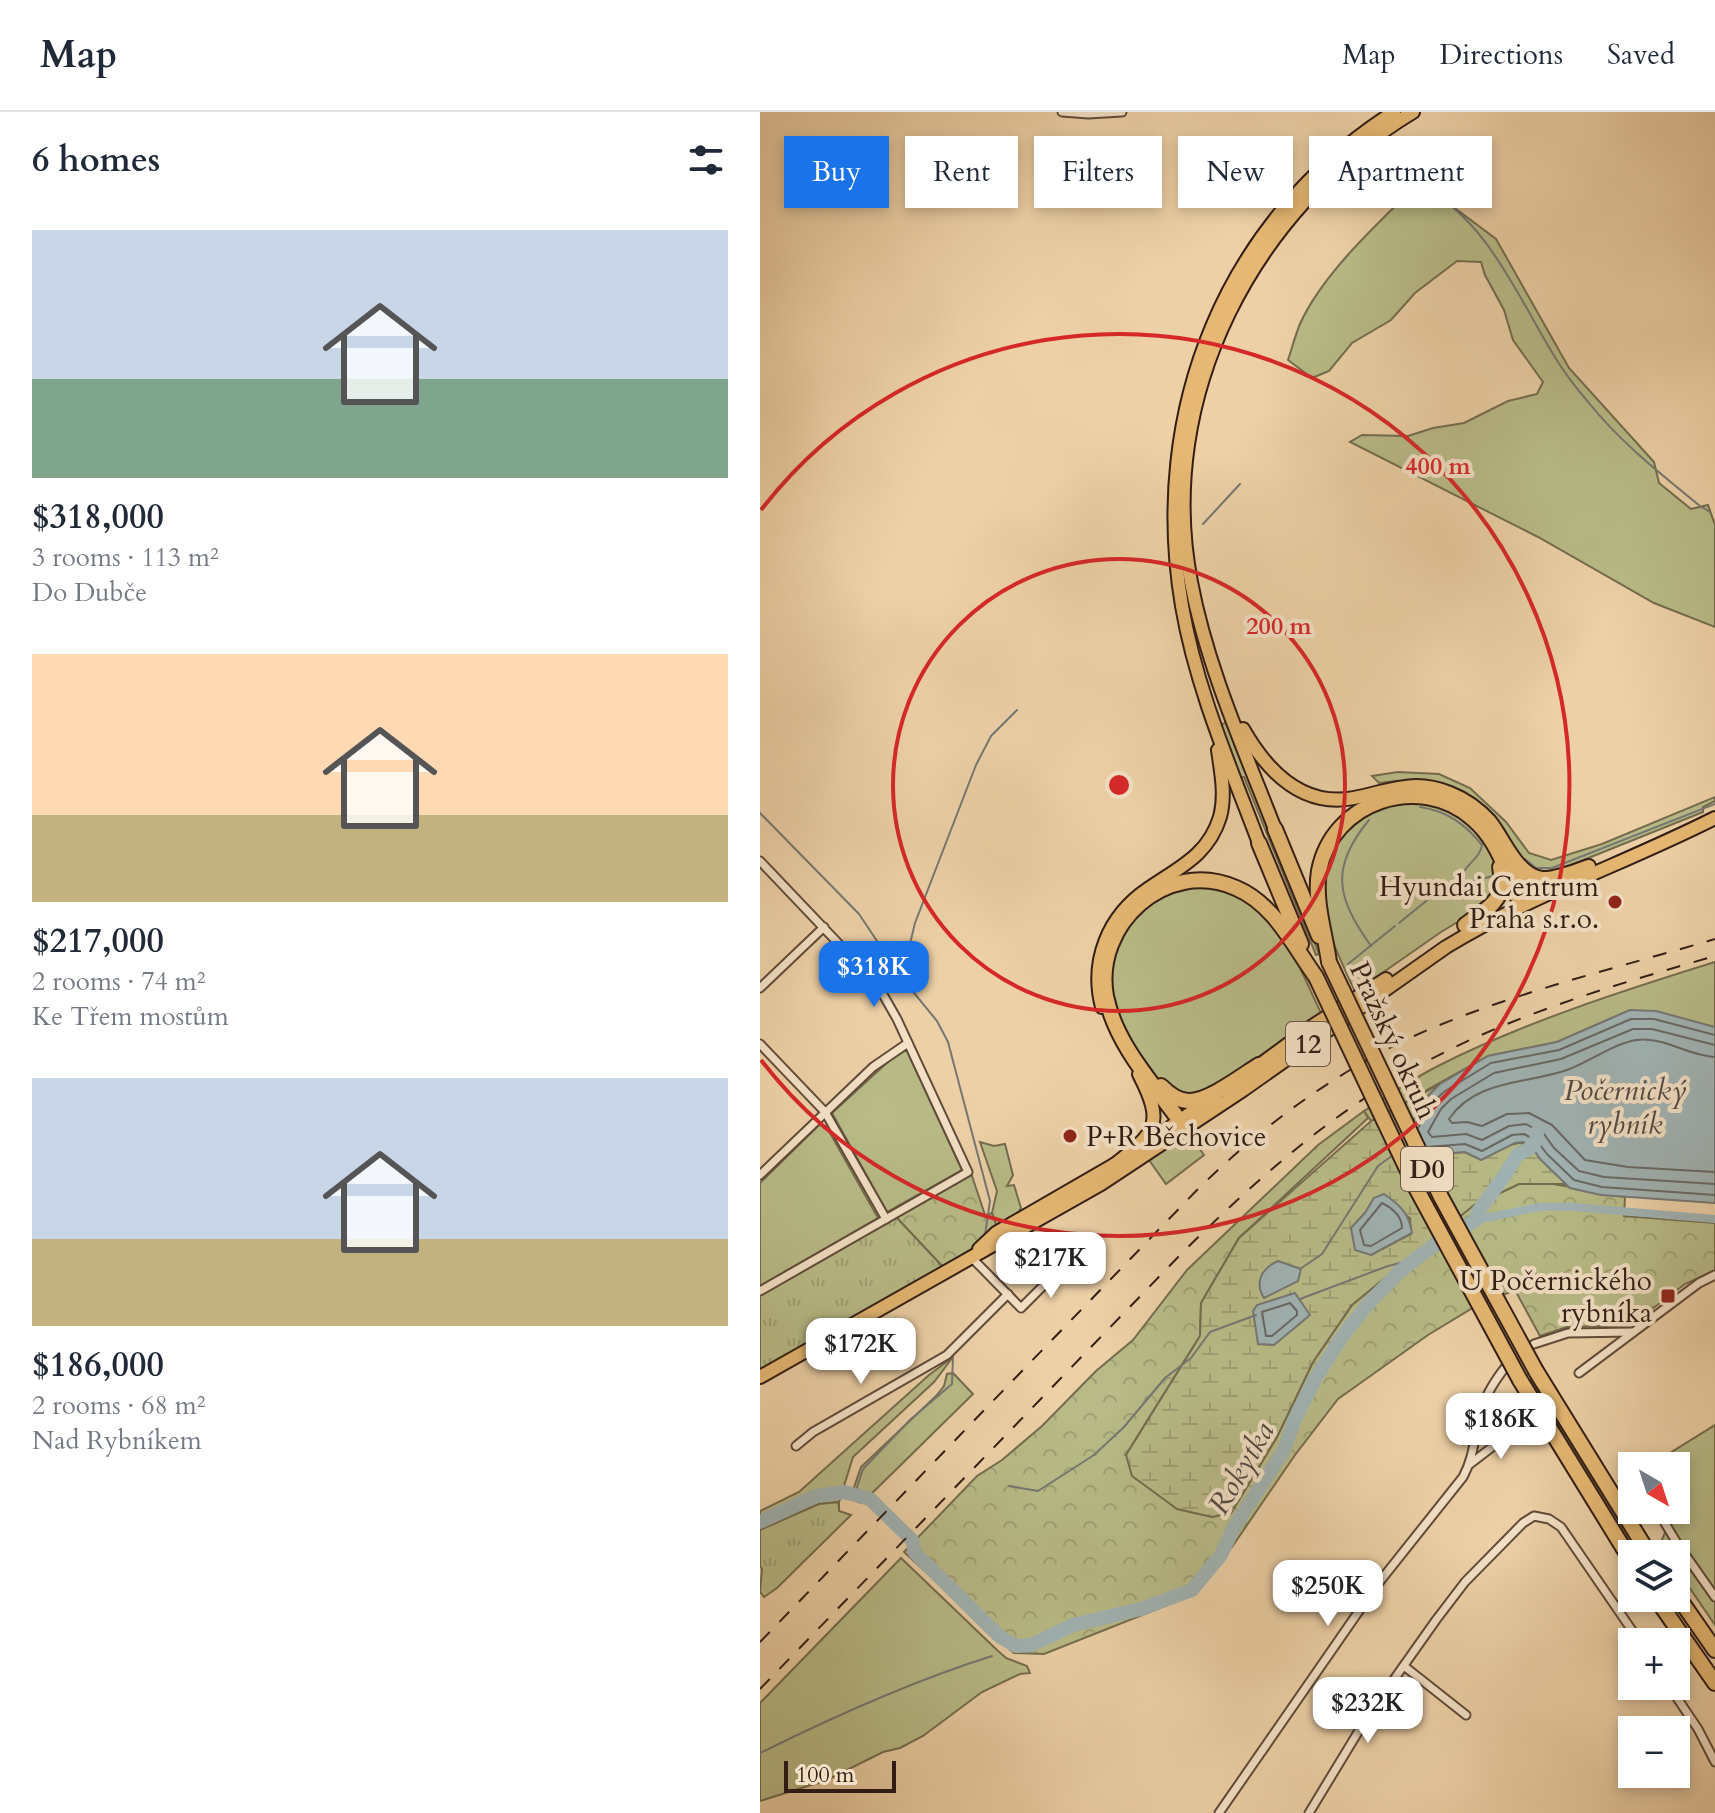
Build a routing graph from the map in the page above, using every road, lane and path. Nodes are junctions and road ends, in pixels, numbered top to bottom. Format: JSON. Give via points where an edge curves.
{"nodes":[{"id":1,"x":1062,"y":112,"type":"edge"},
{"id":2,"x":1122,"y":112,"type":"edge"},
{"id":3,"x":1394,"y":112,"type":"edge"},
{"id":4,"x":1413,"y":112,"type":"edge"},
{"id":5,"x":1215,"y":330,"type":"junction"},
{"id":6,"x":1208,"y":349,"type":"junction"},
{"id":7,"x":1224,"y":696,"type":"junction"},
{"id":8,"x":1214,"y":723,"type":"junction"},
{"id":9,"x":1715,"y":817,"type":"edge"},
{"id":10,"x":1275,"y":829,"type":"joint"},
{"id":11,"x":1490,"y":829,"type":"junction"},
{"id":12,"x":1259,"y":843,"type":"joint"},
{"id":13,"x":760,"y":861,"type":"edge"},
{"id":14,"x":1589,"y":866,"type":"junction"},
{"id":15,"x":1524,"y":899,"type":"junction"},
{"id":16,"x":1465,"y":925,"type":"junction"},
{"id":17,"x":824,"y":927,"type":"junction"},
{"id":18,"x":1328,"y":957,"type":"junction"},
{"id":19,"x":1310,"y":968,"type":"junction"},
{"id":20,"x":760,"y":988,"type":"edge"},
{"id":21,"x":1120,"y":1033,"type":"junction"},
{"id":22,"x":908,"y":1043,"type":"junction"},
{"id":23,"x":760,"y":1044,"type":"edge"},
{"id":24,"x":1259,"y":1065,"type":"junction"},
{"id":25,"x":1135,"y":1067,"type":"junction"},
{"id":26,"x":825,"y":1112,"type":"junction"},
{"id":27,"x":1180,"y":1127,"type":"junction"},
{"id":28,"x":1113,"y":1166,"type":"junction"},
{"id":29,"x":760,"y":1175,"type":"edge"},
{"id":30,"x":886,"y":1219,"type":"junction"},
{"id":31,"x":1077,"y":1256,"type":"dead end"},
{"id":32,"x":971,"y":1257,"type":"junction"},
{"id":33,"x":1715,"y":1275,"type":"edge"},
{"id":34,"x":760,"y":1291,"type":"edge"},
{"id":35,"x":1008,"y":1294,"type":"junction"},
{"id":36,"x":1633,"y":1332,"type":"junction"},
{"id":37,"x":1534,"y":1344,"type":"dead end"},
{"id":38,"x":1507,"y":1365,"type":"dead end"},
{"id":39,"x":1579,"y":1373,"type":"dead end"},
{"id":40,"x":760,"y":1377,"type":"edge"},
{"id":41,"x":1517,"y":1428,"type":"dead end"},
{"id":42,"x":1475,"y":1443,"type":"junction"},
{"id":43,"x":796,"y":1446,"type":"dead end"},
{"id":44,"x":1488,"y":1451,"type":"junction"},
{"id":45,"x":1470,"y":1464,"type":"junction"},
{"id":46,"x":1666,"y":1524,"type":"edge"},
{"id":47,"x":1618,"y":1540,"type":"edge"},
{"id":48,"x":1640,"y":1540,"type":"edge"},
{"id":49,"x":1715,"y":1597,"type":"edge"},
{"id":50,"x":1666,"y":1612,"type":"edge"},
{"id":51,"x":1689,"y":1612,"type":"edge"},
{"id":52,"x":1630,"y":1628,"type":"edge"},
{"id":53,"x":1715,"y":1650,"type":"edge"},
{"id":54,"x":1404,"y":1666,"type":"junction"},
{"id":55,"x":1715,"y":1683,"type":"edge"},
{"id":56,"x":1678,"y":1700,"type":"edge"},
{"id":57,"x":1466,"y":1715,"type":"dead end"},
{"id":58,"x":1715,"y":1762,"type":"edge"},
{"id":59,"x":1219,"y":1813,"type":"edge"},
{"id":60,"x":1309,"y":1813,"type":"edge"}],
"edges":[{"from":1,"to":2,"type":"street"},
{"from":3,"to":5,"type":"main road","via":[[1326,163],[1284,208],[1240,271]]},
{"from":4,"to":5,"type":"main road","via":[[1348,158],[1295,210]]},
{"from":5,"to":6,"type":"main road"},
{"from":6,"to":7,"type":"main road","via":[[1190,438],[1184,519],[1195,604]]},
{"from":6,"to":8,"type":"main road","via":[[1189,395],[1179,444],[1174,526],[1186,626]]},
{"from":7,"to":10,"type":"main road","name":"Pražský okruh","number":"D0"},
{"from":7,"to":11,"type":"main road","via":[[1267,766],[1304,793],[1343,799],[1421,786],[1461,798]]},
{"from":8,"to":12,"type":"main road","name":"Pražský okruh","number":"D0"},
{"from":8,"to":25,"type":"main road","via":[[1223,791],[1212,835],[1189,864],[1124,909],[1100,954],[1098,985],[1104,1014]]},
{"from":9,"to":14,"type":"main road","number":"12"},
{"from":9,"to":15,"type":"main road","number":"12"},
{"from":10,"to":18,"type":"highway","name":"Pražský okruh","number":"D0"},
{"from":11,"to":14,"type":"main road","via":[[1532,875],[1548,878]]},
{"from":11,"to":15,"type":"highway"},
{"from":11,"to":16,"type":"highway","via":[[1502,891]]},
{"from":11,"to":18,"type":"highway","via":[[1460,809],[1427,797],[1390,797],[1356,813],[1328,843],[1319,872]]},
{"from":12,"to":19,"type":"highway","name":"Pražský okruh","number":"D0"},
{"from":13,"to":17,"type":"street"},
{"from":14,"to":15,"type":"main road","number":"12"},
{"from":15,"to":16,"type":"main road","number":"12"},
{"from":15,"to":27,"type":"main road","number":"12"},
{"from":16,"to":24,"type":"main road"},
{"from":17,"to":20,"type":"street"},
{"from":17,"to":22,"type":"street","via":[[877,984]]},
{"from":18,"to":48,"type":"highway","name":"Pražský okruh","number":"D0","bridge":true,"via":[[1434,1183],[1536,1371]]},
{"from":19,"to":21,"type":"highway","via":[[1269,912],[1237,888],[1203,881],[1164,888],[1130,912],[1110,945],[1105,987]]},
{"from":19,"to":47,"type":"highway","name":"Pražský okruh","number":"D0","bridge":true,"via":[[1415,1186],[1520,1380]]},
{"from":21,"to":24,"type":"highway","via":[[1159,1084],[1184,1101],[1206,1097]]},
{"from":21,"to":27,"type":"highway"},
{"from":22,"to":26,"type":"street"},
{"from":22,"to":30,"type":"street","via":[[968,1172]]},
{"from":23,"to":26,"type":"street"},
{"from":24,"to":27,"type":"main road"},
{"from":25,"to":27,"type":"main road"},
{"from":25,"to":28,"type":"main road","via":[[1153,1103],[1154,1120],[1143,1141]]},
{"from":26,"to":29,"type":"street"},
{"from":26,"to":30,"type":"street"},
{"from":27,"to":28,"type":"main road"},
{"from":27,"to":32,"type":"main road","number":"12","via":[[1101,1184]]},
{"from":28,"to":32,"type":"main road","via":[[996,1233]]},
{"from":30,"to":34,"type":"street"},
{"from":31,"to":35,"type":"street","via":[[1021,1308]]},
{"from":32,"to":35,"type":"street"},
{"from":32,"to":40,"type":"main road","number":"12"},
{"from":33,"to":36,"type":"street"},
{"from":35,"to":43,"type":"street","via":[[947,1355]]},
{"from":36,"to":37,"type":"street","via":[[1568,1333]]},
{"from":36,"to":39,"type":"street"},
{"from":38,"to":42,"type":"street","via":[[1482,1407]]},
{"from":41,"to":44,"type":"street"},
{"from":42,"to":44,"type":"street"},
{"from":42,"to":45,"type":"street"},
{"from":44,"to":45,"type":"street"},
{"from":45,"to":59,"type":"street","via":[[1377,1585]]},
{"from":46,"to":49,"type":"street"},
{"from":50,"to":55,"type":"highway"},
{"from":51,"to":53,"type":"highway"},
{"from":52,"to":54,"type":"street","via":[[1561,1527],[1534,1516],[1465,1582]]},
{"from":54,"to":57,"type":"street"},
{"from":54,"to":60,"type":"street"},
{"from":56,"to":58,"type":"street"}]}
